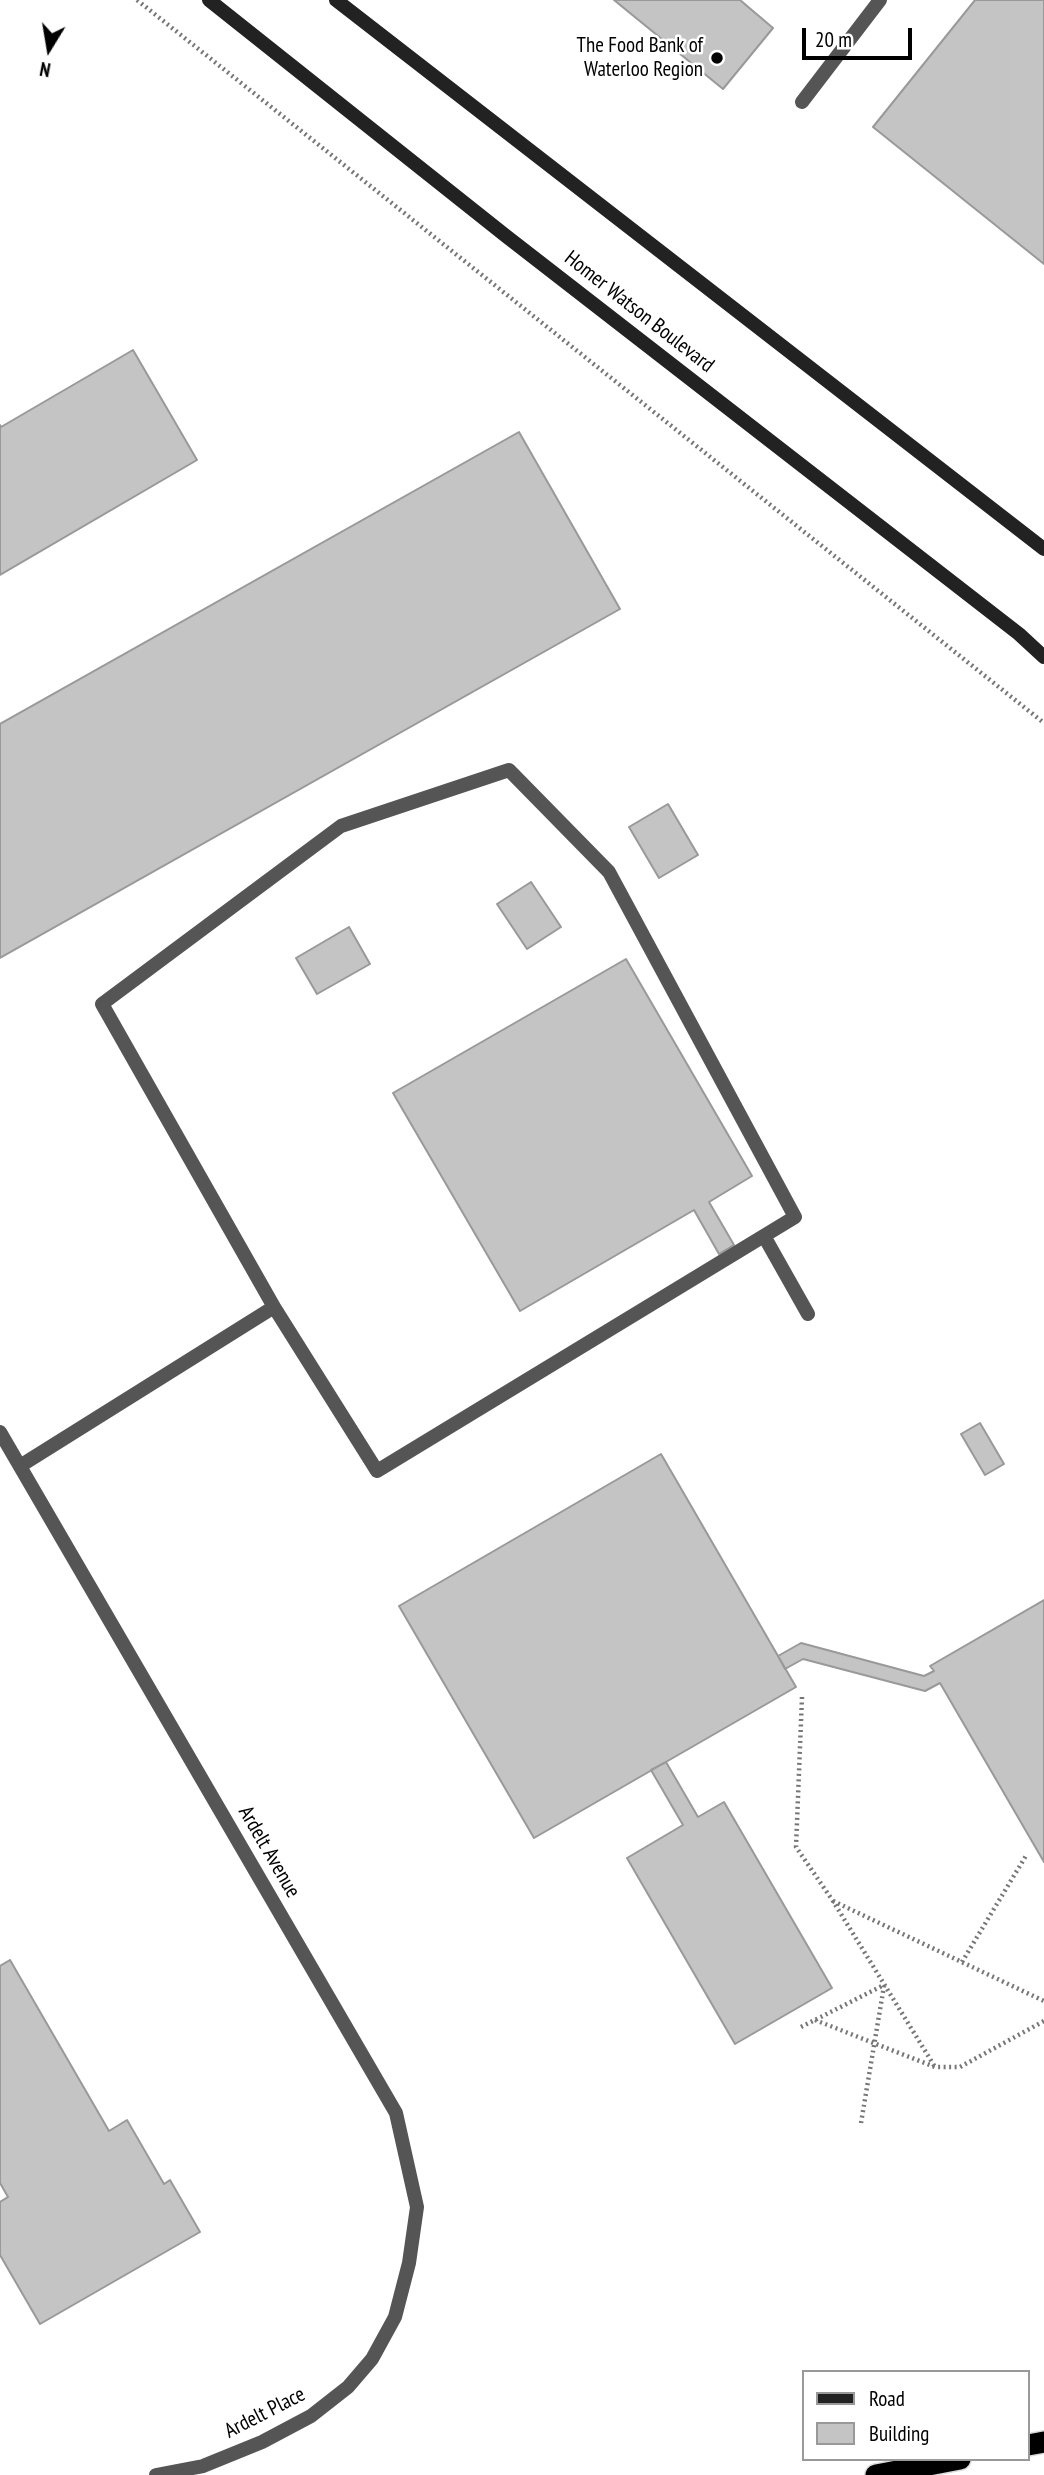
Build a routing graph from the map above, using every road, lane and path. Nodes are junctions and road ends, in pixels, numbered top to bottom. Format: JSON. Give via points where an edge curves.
{"nodes":[{"id":1,"x":136,"y":0,"type":"edge"},
{"id":2,"x":209,"y":0,"type":"edge"},
{"id":3,"x":336,"y":0,"type":"edge"},
{"id":4,"x":880,"y":0,"type":"edge"},
{"id":5,"x":803,"y":102,"type":"dead end"},
{"id":6,"x":1044,"y":549,"type":"edge"},
{"id":7,"x":1044,"y":657,"type":"edge"},
{"id":8,"x":1044,"y":723,"type":"edge"},
{"id":9,"x":764,"y":1236,"type":"junction"},
{"id":10,"x":274,"y":1307,"type":"junction"},
{"id":11,"x":808,"y":1314,"type":"dead end"},
{"id":12,"x":0,"y":1432,"type":"edge"},
{"id":13,"x":20,"y":1466,"type":"junction"},
{"id":14,"x":802,"y":1697,"type":"dead end"},
{"id":15,"x":1027,"y":1854,"type":"dead end"},
{"id":16,"x":833,"y":1901,"type":"junction"},
{"id":17,"x":962,"y":1962,"type":"junction"},
{"id":18,"x":885,"y":1985,"type":"junction"},
{"id":19,"x":1044,"y":2001,"type":"edge"},
{"id":20,"x":815,"y":2020,"type":"junction"},
{"id":21,"x":1044,"y":2021,"type":"edge"},
{"id":22,"x":801,"y":2027,"type":"dead end"},
{"id":23,"x":874,"y":2044,"type":"junction"},
{"id":24,"x":935,"y":2067,"type":"junction"},
{"id":25,"x":861,"y":2123,"type":"dead end"},
{"id":26,"x":395,"y":2317,"type":"joint"},
{"id":27,"x":950,"y":2461,"type":"edge"},
{"id":28,"x":156,"y":2475,"type":"edge"},
{"id":29,"x":876,"y":2475,"type":"edge"}],
"edges":[{"from":1,"to":8,"type":"path"},
{"from":2,"to":7,"type":"main road","name":"Homer Watson Boulevard"},
{"from":3,"to":6,"type":"main road"},
{"from":4,"to":5,"type":"street"},
{"from":9,"to":10,"type":"street","via":[[377,1471]]},
{"from":9,"to":10,"type":"street","via":[[795,1217],[610,872],[509,769],[341,826],[102,1004]]},
{"from":9,"to":11,"type":"street"},
{"from":10,"to":13,"type":"street"},
{"from":12,"to":13,"type":"street","name":"Ardelt Avenue"},
{"from":13,"to":26,"type":"street","name":"Ardelt Avenue","via":[[396,2113],[417,2207]]},
{"from":14,"to":16,"type":"path","via":[[796,1847]]},
{"from":15,"to":17,"type":"path"},
{"from":16,"to":17,"type":"path"},
{"from":16,"to":18,"type":"path"},
{"from":17,"to":19,"type":"path"},
{"from":18,"to":20,"type":"path"},
{"from":18,"to":23,"type":"path"},
{"from":18,"to":24,"type":"path"},
{"from":20,"to":22,"type":"path"},
{"from":20,"to":23,"type":"path"},
{"from":21,"to":24,"type":"path","via":[[960,2067]]},
{"from":23,"to":24,"type":"path"},
{"from":23,"to":25,"type":"path"},
{"from":26,"to":28,"type":"street","name":"Ardelt Place","via":[[372,2359],[348,2387],[311,2416],[203,2466]]},
{"from":27,"to":29,"type":"highway"}]}
